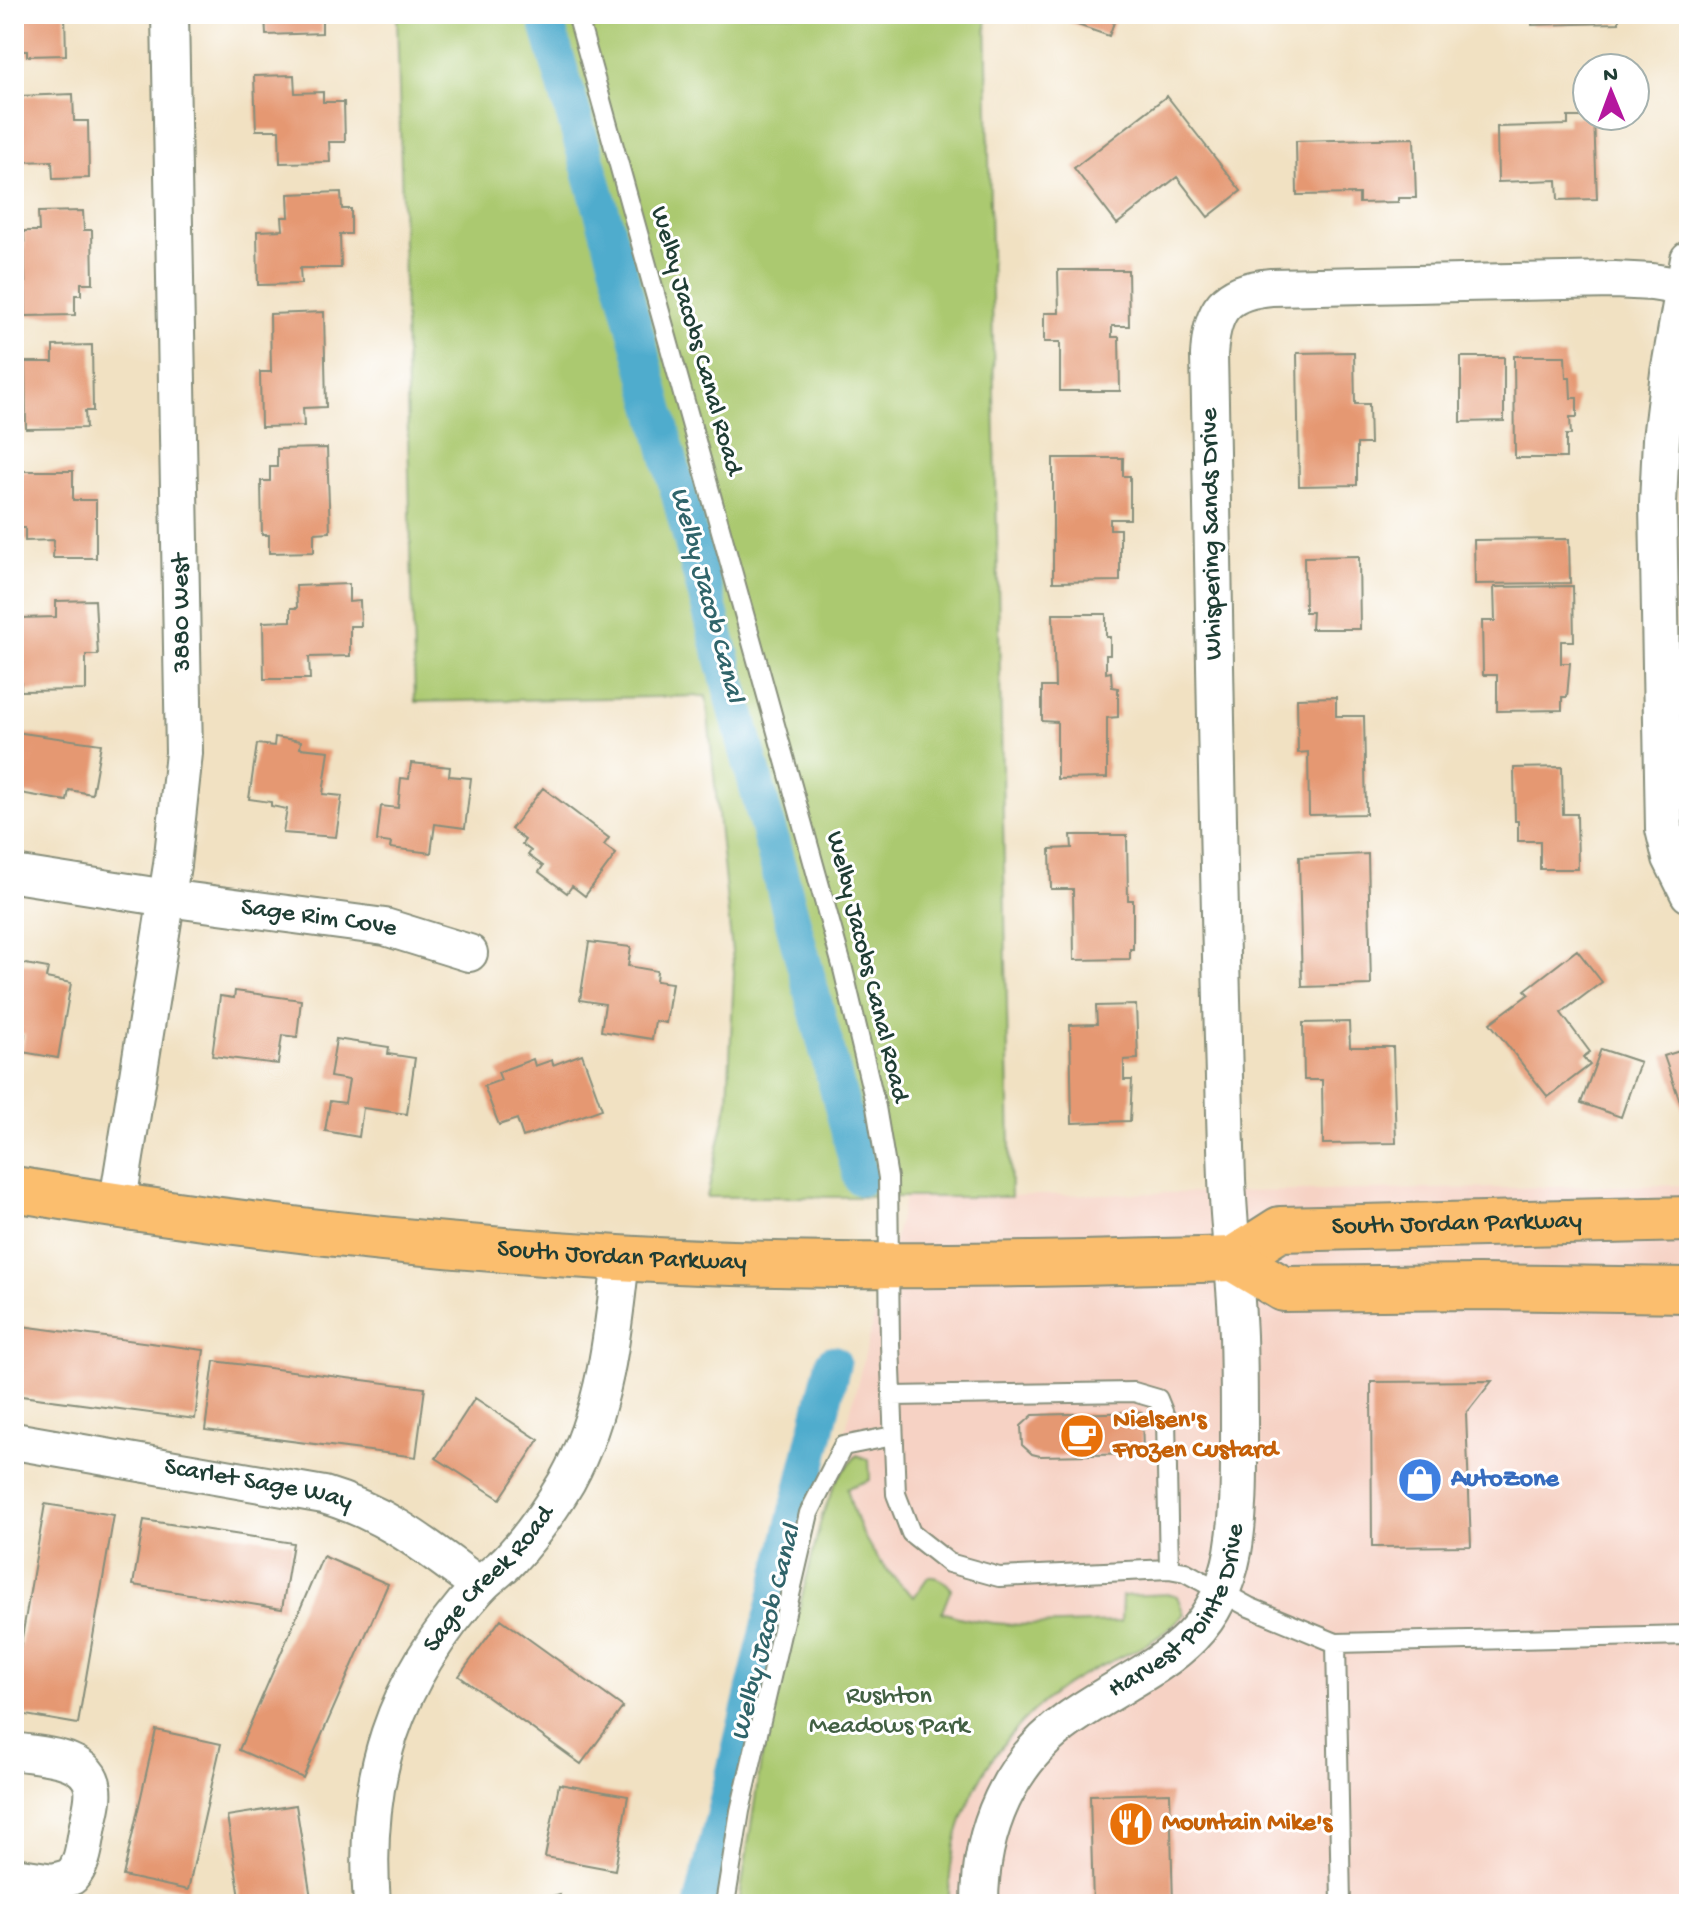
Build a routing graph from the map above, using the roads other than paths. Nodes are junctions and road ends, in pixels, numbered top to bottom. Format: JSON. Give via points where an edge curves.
{"nodes":[{"id":1,"x":170,"y":14,"type":"edge"},
{"id":2,"x":577,"y":14,"type":"edge"},
{"id":3,"x":1686,"y":273,"type":"edge"},
{"id":4,"x":14,"y":874,"type":"edge"},
{"id":5,"x":1689,"y":894,"type":"edge"},
{"id":6,"x":167,"y":898,"type":"junction"},
{"id":7,"x":469,"y":953,"type":"dead end"},
{"id":8,"x":14,"y":1189,"type":"edge"},
{"id":9,"x":117,"y":1207,"type":"junction"},
{"id":10,"x":1689,"y":1219,"type":"edge"},
{"id":11,"x":621,"y":1258,"type":"junction"},
{"id":12,"x":1233,"y":1259,"type":"junction"},
{"id":13,"x":890,"y":1265,"type":"junction"},
{"id":14,"x":1689,"y":1290,"type":"edge"},
{"id":15,"x":893,"y":1396,"type":"junction"},
{"id":16,"x":893,"y":1436,"type":"junction"},
{"id":17,"x":14,"y":1441,"type":"edge"},
{"id":18,"x":1169,"y":1569,"type":"junction"},
{"id":19,"x":480,"y":1586,"type":"junction"},
{"id":20,"x":1222,"y":1591,"type":"junction"},
{"id":21,"x":1689,"y":1635,"type":"edge"},
{"id":22,"x":1336,"y":1643,"type":"junction"},
{"id":23,"x":14,"y":1751,"type":"edge"},
{"id":24,"x":14,"y":1876,"type":"edge"},
{"id":25,"x":372,"y":1904,"type":"edge"},
{"id":26,"x":725,"y":1904,"type":"edge"},
{"id":27,"x":980,"y":1904,"type":"edge"},
{"id":28,"x":1341,"y":1904,"type":"edge"}],
"edges":[{"from":1,"to":6,"type":"street","name":"3880 West","via":[[185,727]]},
{"from":2,"to":13,"type":"lane","name":"Welby Jacobs Canal Road","via":[[843,969],[888,1178]]},
{"from":3,"to":5,"type":"street","via":[[1661,439],[1658,504],[1664,829]]},
{"from":3,"to":12,"type":"street","name":"Whispering Sands Drive","via":[[1652,282],[1271,287],[1238,293],[1216,317],[1209,355]]},
{"from":4,"to":6,"type":"street","name":"Sage Rim Cove"},
{"from":6,"to":7,"type":"street","name":"Sage Rim Cove","via":[[385,927]]},
{"from":6,"to":9,"type":"street","name":"3880 West"},
{"from":8,"to":9,"type":"main road","name":"South Jordan Parkway"},
{"from":9,"to":11,"type":"main road","name":"South Jordan Parkway","via":[[368,1238]]},
{"from":10,"to":12,"type":"main road","name":"South Jordan Parkway","via":[[1280,1229]]},
{"from":11,"to":13,"type":"main road","name":"South Jordan Parkway"},
{"from":11,"to":19,"type":"street","name":"Sage Creek Road","via":[[612,1338],[585,1443],[542,1520],[510,1560]]},
{"from":12,"to":13,"type":"main road","name":"South Jordan Parkway"},
{"from":12,"to":14,"type":"main road","via":[[1283,1289]]},
{"from":12,"to":20,"type":"street","name":"Harvest Pointe Drive","via":[[1239,1502]]},
{"from":13,"to":15,"type":"lane","name":"Welby Jacobs Canal Road"},
{"from":15,"to":16,"type":"lane","name":"Welby Jacobs Canal Road"},
{"from":15,"to":18,"type":"lane","via":[[1134,1392],[1158,1399],[1166,1419]]},
{"from":16,"to":18,"type":"lane","name":"Welby Jacobs Canal Road","via":[[896,1494],[911,1533],[949,1563],[999,1577]]},
{"from":16,"to":26,"type":"lane","via":[[843,1446],[809,1513],[740,1811]]},
{"from":17,"to":19,"type":"street","name":"Scarlet Sage Way","via":[[345,1501],[403,1530]]},
{"from":18,"to":20,"type":"lane"},
{"from":19,"to":25,"type":"street","name":"Sage Creek Road","via":[[405,1691],[387,1738],[371,1819]]},
{"from":20,"to":22,"type":"lane"},
{"from":20,"to":27,"type":"street","name":"Harvest Pointe Drive","via":[[1208,1617],[1179,1649],[1072,1717],[1031,1753],[991,1825]]},
{"from":21,"to":22,"type":"lane"},
{"from":22,"to":28,"type":"lane"},
{"from":23,"to":24,"type":"street","via":[[79,1765],[93,1785],[81,1862],[71,1877],[53,1882]]}]}
